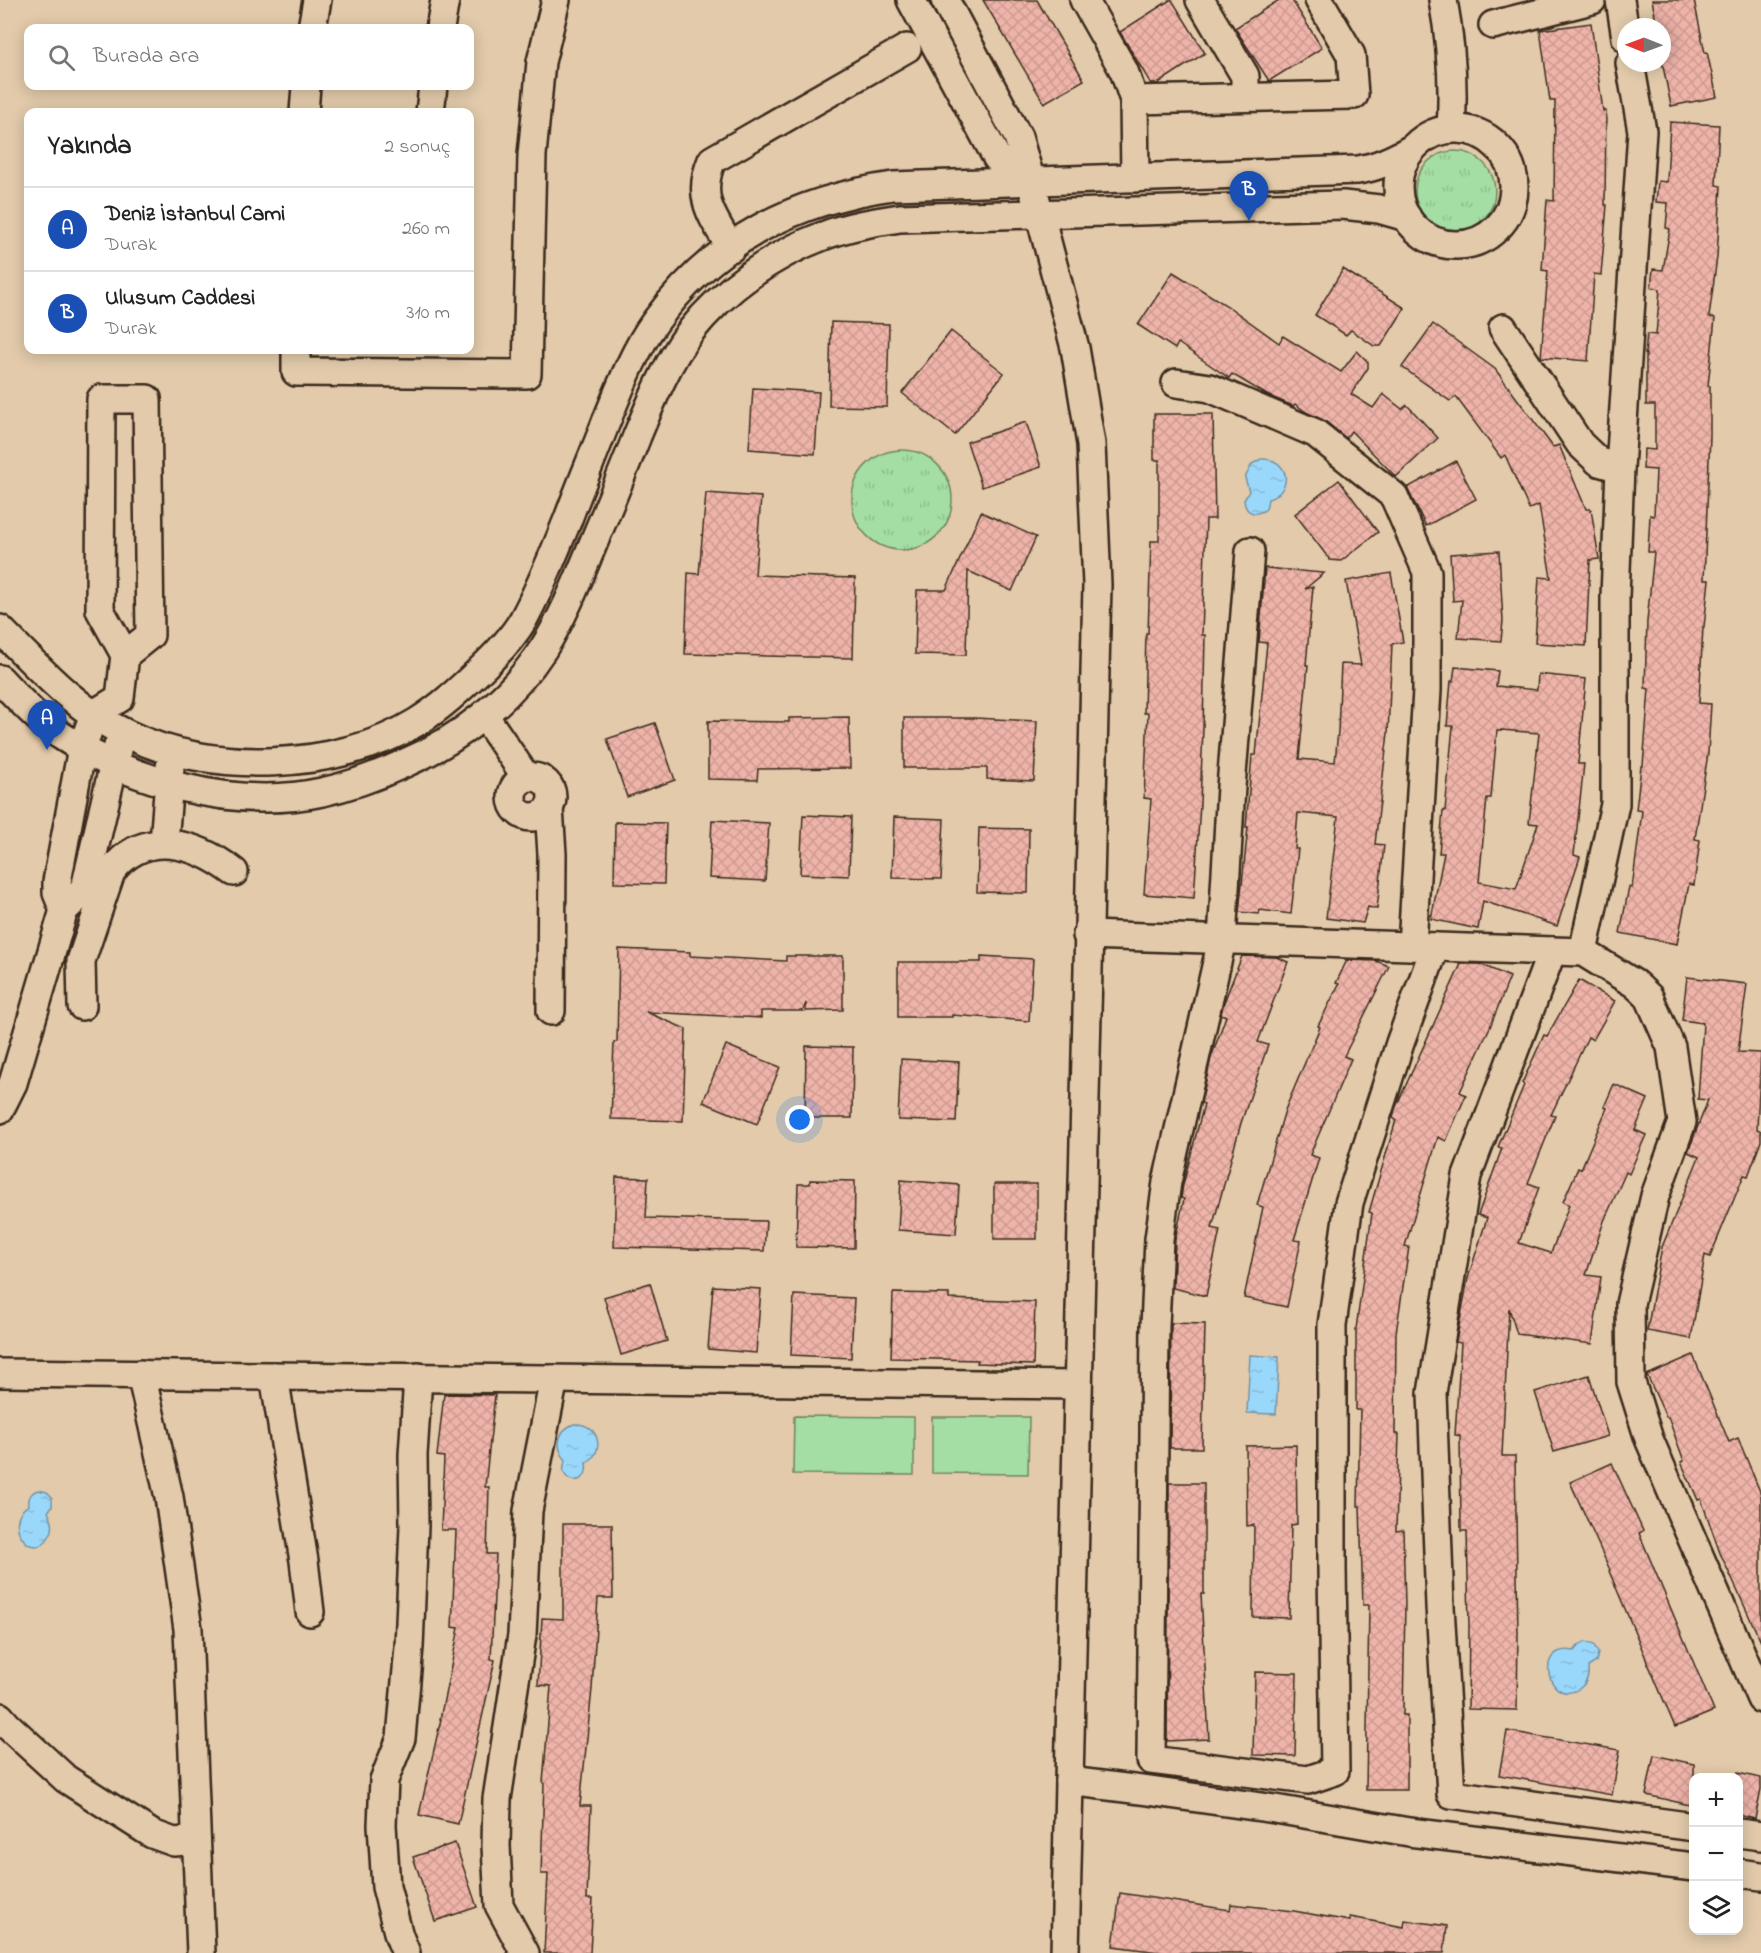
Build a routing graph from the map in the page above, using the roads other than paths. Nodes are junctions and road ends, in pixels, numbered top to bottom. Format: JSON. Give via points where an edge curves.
{"nodes":[{"id":1,"x":317,"y":0,"type":"edge"},
{"id":2,"x":445,"y":0,"type":"edge"},
{"id":3,"x":556,"y":0,"type":"edge"},
{"id":4,"x":911,"y":0,"type":"edge"},
{"id":5,"x":945,"y":0,"type":"edge"},
{"id":6,"x":1084,"y":0,"type":"edge"},
{"id":7,"x":1200,"y":0,"type":"edge"},
{"id":8,"x":1319,"y":0,"type":"edge"},
{"id":9,"x":1443,"y":0,"type":"edge"},
{"id":10,"x":1592,"y":0,"type":"edge"},
{"id":11,"x":1620,"y":0,"type":"edge"},
{"id":12,"x":1623,"y":18,"type":"edge"},
{"id":13,"x":313,"y":24,"type":"edge"},
{"id":14,"x":441,"y":24,"type":"edge"},
{"id":15,"x":1493,"y":25,"type":"dead end"},
{"id":16,"x":907,"y":48,"type":"dead end"},
{"id":17,"x":1632,"y":72,"type":"edge"},
{"id":18,"x":306,"y":90,"type":"edge"},
{"id":19,"x":433,"y":90,"type":"edge"},
{"id":20,"x":1245,"y":97,"type":"junction"},
{"id":21,"x":1134,"y":100,"type":"junction"},
{"id":22,"x":304,"y":108,"type":"edge"},
{"id":23,"x":430,"y":108,"type":"edge"},
{"id":24,"x":1451,"y":128,"type":"junction"},
{"id":25,"x":1413,"y":148,"type":"junction"},
{"id":26,"x":1135,"y":177,"type":"junction"},
{"id":27,"x":1031,"y":181,"type":"junction"},
{"id":28,"x":1040,"y":214,"type":"junction"},
{"id":29,"x":1407,"y":217,"type":"junction"},
{"id":30,"x":730,"y":248,"type":"junction"},
{"id":31,"x":1503,"y":328,"type":"dead end"},
{"id":32,"x":296,"y":354,"type":"edge"},
{"id":33,"x":420,"y":361,"type":"edge"},
{"id":34,"x":1176,"y":383,"type":"dead end"},
{"id":35,"x":1620,"y":468,"type":"junction"},
{"id":36,"x":1250,"y":551,"type":"dead end"},
{"id":37,"x":0,"y":629,"type":"edge"},
{"id":38,"x":125,"y":655,"type":"junction"},
{"id":39,"x":0,"y":679,"type":"edge"},
{"id":40,"x":120,"y":698,"type":"junction"},
{"id":41,"x":94,"y":714,"type":"junction"},
{"id":42,"x":484,"y":715,"type":"junction"},
{"id":43,"x":121,"y":731,"type":"junction"},
{"id":44,"x":82,"y":748,"type":"junction"},
{"id":45,"x":172,"y":751,"type":"junction"},
{"id":46,"x":114,"y":763,"type":"junction"},
{"id":47,"x":169,"y":784,"type":"junction"},
{"id":48,"x":164,"y":843,"type":"junction"},
{"id":49,"x":234,"y":872,"type":"dead end"},
{"id":50,"x":64,"y":910,"type":"junction"},
{"id":51,"x":1087,"y":935,"type":"junction"},
{"id":52,"x":1222,"y":940,"type":"junction"},
{"id":53,"x":1424,"y":947,"type":"junction"},
{"id":54,"x":1552,"y":951,"type":"junction"},
{"id":55,"x":1583,"y":952,"type":"junction"},
{"id":56,"x":82,"y":1006,"type":"dead end"},
{"id":57,"x":551,"y":1011,"type":"dead end"},
{"id":58,"x":0,"y":1109,"type":"edge"},
{"id":59,"x":0,"y":1373,"type":"edge"},
{"id":60,"x":141,"y":1374,"type":"junction"},
{"id":61,"x":274,"y":1376,"type":"junction"},
{"id":62,"x":418,"y":1377,"type":"junction"},
{"id":63,"x":554,"y":1379,"type":"junction"},
{"id":64,"x":1077,"y":1385,"type":"junction"},
{"id":65,"x":310,"y":1612,"type":"dead end"},
{"id":66,"x":1761,"y":1699,"type":"edge"},
{"id":67,"x":0,"y":1717,"type":"edge"},
{"id":68,"x":1069,"y":1781,"type":"junction"},
{"id":69,"x":1689,"y":1826,"type":"edge"},
{"id":70,"x":1743,"y":1834,"type":"edge"},
{"id":71,"x":1761,"y":1836,"type":"edge"},
{"id":72,"x":196,"y":1840,"type":"junction"},
{"id":73,"x":1689,"y":1867,"type":"edge"},
{"id":74,"x":1743,"y":1874,"type":"edge"},
{"id":75,"x":1761,"y":1876,"type":"edge"},
{"id":76,"x":201,"y":1953,"type":"edge"},
{"id":77,"x":406,"y":1953,"type":"edge"},
{"id":78,"x":525,"y":1953,"type":"edge"},
{"id":79,"x":1065,"y":1953,"type":"edge"}],
"edges":[{"from":1,"to":13,"type":"street"},
{"from":2,"to":14,"type":"street"},
{"from":3,"to":33,"type":"street","via":[[541,62],[532,155],[528,374]]},
{"from":4,"to":27,"type":"street","via":[[997,158]]},
{"from":5,"to":27,"type":"street","via":[[1018,137]]},
{"from":6,"to":21,"type":"street","via":[[1125,71]]},
{"from":7,"to":20,"type":"street","via":[[1245,76]]},
{"from":8,"to":20,"type":"street","via":[[1351,55],[1354,95]]},
{"from":9,"to":24,"type":"street","via":[[1454,92]]},
{"from":10,"to":15,"type":"street"},
{"from":11,"to":12,"type":"street"},
{"from":16,"to":30,"type":"street","via":[[712,160],[705,197]]},
{"from":17,"to":35,"type":"street","via":[[1642,131]]},
{"from":18,"to":22,"type":"street"},
{"from":19,"to":23,"type":"street"},
{"from":20,"to":21,"type":"street"},
{"from":21,"to":26,"type":"street"},
{"from":24,"to":25,"type":"street","via":[[1434,133]]},
{"from":24,"to":29,"type":"street","via":[[1468,129],[1497,144],[1513,173],[1512,205],[1493,232],[1463,244],[1431,239]]},
{"from":25,"to":26,"type":"street","via":[[1381,165],[1358,170]]},
{"from":25,"to":29,"type":"street","via":[[1400,172],[1398,188]]},
{"from":26,"to":27,"type":"street"},
{"from":27,"to":28,"type":"street"},
{"from":27,"to":30,"type":"street","via":[[860,190],[773,220]]},
{"from":28,"to":29,"type":"street","via":[[1343,205]]},
{"from":28,"to":42,"type":"street","via":[[900,218],[864,224],[824,235],[785,253],[754,272],[721,300],[690,332],[664,375],[560,621],[525,674]]},
{"from":28,"to":51,"type":"street","via":[[1075,348],[1091,444],[1097,585]]},
{"from":30,"to":45,"type":"street","via":[[696,275],[653,324],[619,389],[545,578],[521,623],[498,653],[449,700],[415,723],[373,742],[326,756],[251,762]]},
{"from":31,"to":35,"type":"street","via":[[1581,444],[1599,462]]},
{"from":32,"to":33,"type":"street","via":[[296,372]]},
{"from":34,"to":53,"type":"street","via":[[1210,388],[1315,433],[1394,496],[1427,572]]},
{"from":35,"to":55,"type":"street","via":[[1615,597],[1615,804]]},
{"from":36,"to":52,"type":"street"},
{"from":37,"to":41,"type":"street","via":[[71,699]]},
{"from":38,"to":38,"type":"street","via":[[100,610],[101,399],[147,399],[150,635]]},
{"from":38,"to":40,"type":"street"},
{"from":39,"to":44,"type":"street","via":[[51,728]]},
{"from":40,"to":41,"type":"street"},
{"from":40,"to":43,"type":"street"},
{"from":41,"to":43,"type":"street"},
{"from":41,"to":44,"type":"street"},
{"from":42,"to":47,"type":"street","via":[[452,740],[422,756],[351,785],[319,793],[247,797]]},
{"from":42,"to":57,"type":"street","via":[[526,777],[512,792],[518,812],[538,816],[549,808]]},
{"from":43,"to":45,"type":"street"},
{"from":43,"to":46,"type":"street"},
{"from":44,"to":46,"type":"street"},
{"from":44,"to":50,"type":"street","via":[[57,882]]},
{"from":45,"to":47,"type":"street"},
{"from":46,"to":47,"type":"street"},
{"from":46,"to":50,"type":"street","via":[[86,884]]},
{"from":47,"to":48,"type":"street"},
{"from":48,"to":49,"type":"street","via":[[218,859]]},
{"from":48,"to":56,"type":"street","via":[[133,850],[111,872],[81,961]]},
{"from":50,"to":58,"type":"street","via":[[13,1083]]},
{"from":51,"to":52,"type":"street"},
{"from":51,"to":64,"type":"street"},
{"from":52,"to":53,"type":"street"},
{"from":52,"to":53,"type":"street","via":[[1167,1182],[1160,1239],[1155,1349],[1151,1760],[1308,1780],[1335,1771],[1332,1325],[1349,1203],[1400,1043]]},
{"from":53,"to":54,"type":"street"},
{"from":54,"to":55,"type":"street"},
{"from":54,"to":69,"type":"street","via":[[1467,1176],[1432,1393],[1451,1794]]},
{"from":55,"to":66,"type":"street","via":[[1649,997],[1671,1047],[1682,1122],[1655,1196],[1630,1304],[1631,1382],[1649,1439]]},
{"from":59,"to":60,"type":"street"},
{"from":60,"to":61,"type":"street"},
{"from":60,"to":72,"type":"street","via":[[169,1497],[188,1629]]},
{"from":61,"to":62,"type":"street"},
{"from":61,"to":65,"type":"street"},
{"from":62,"to":63,"type":"street"},
{"from":62,"to":77,"type":"street","via":[[408,1659],[401,1738],[384,1780],[382,1824],[386,1887]]},
{"from":63,"to":64,"type":"street"},
{"from":63,"to":78,"type":"street","via":[[528,1511],[522,1635],[497,1799],[499,1905]]},
{"from":64,"to":68,"type":"street"},
{"from":67,"to":72,"type":"street","via":[[66,1779],[104,1804],[152,1834],[174,1842]]},
{"from":68,"to":73,"type":"street","via":[[1420,1834]]},
{"from":68,"to":79,"type":"street"},
{"from":70,"to":71,"type":"street"},
{"from":72,"to":76,"type":"street"},
{"from":74,"to":75,"type":"street"}]}
